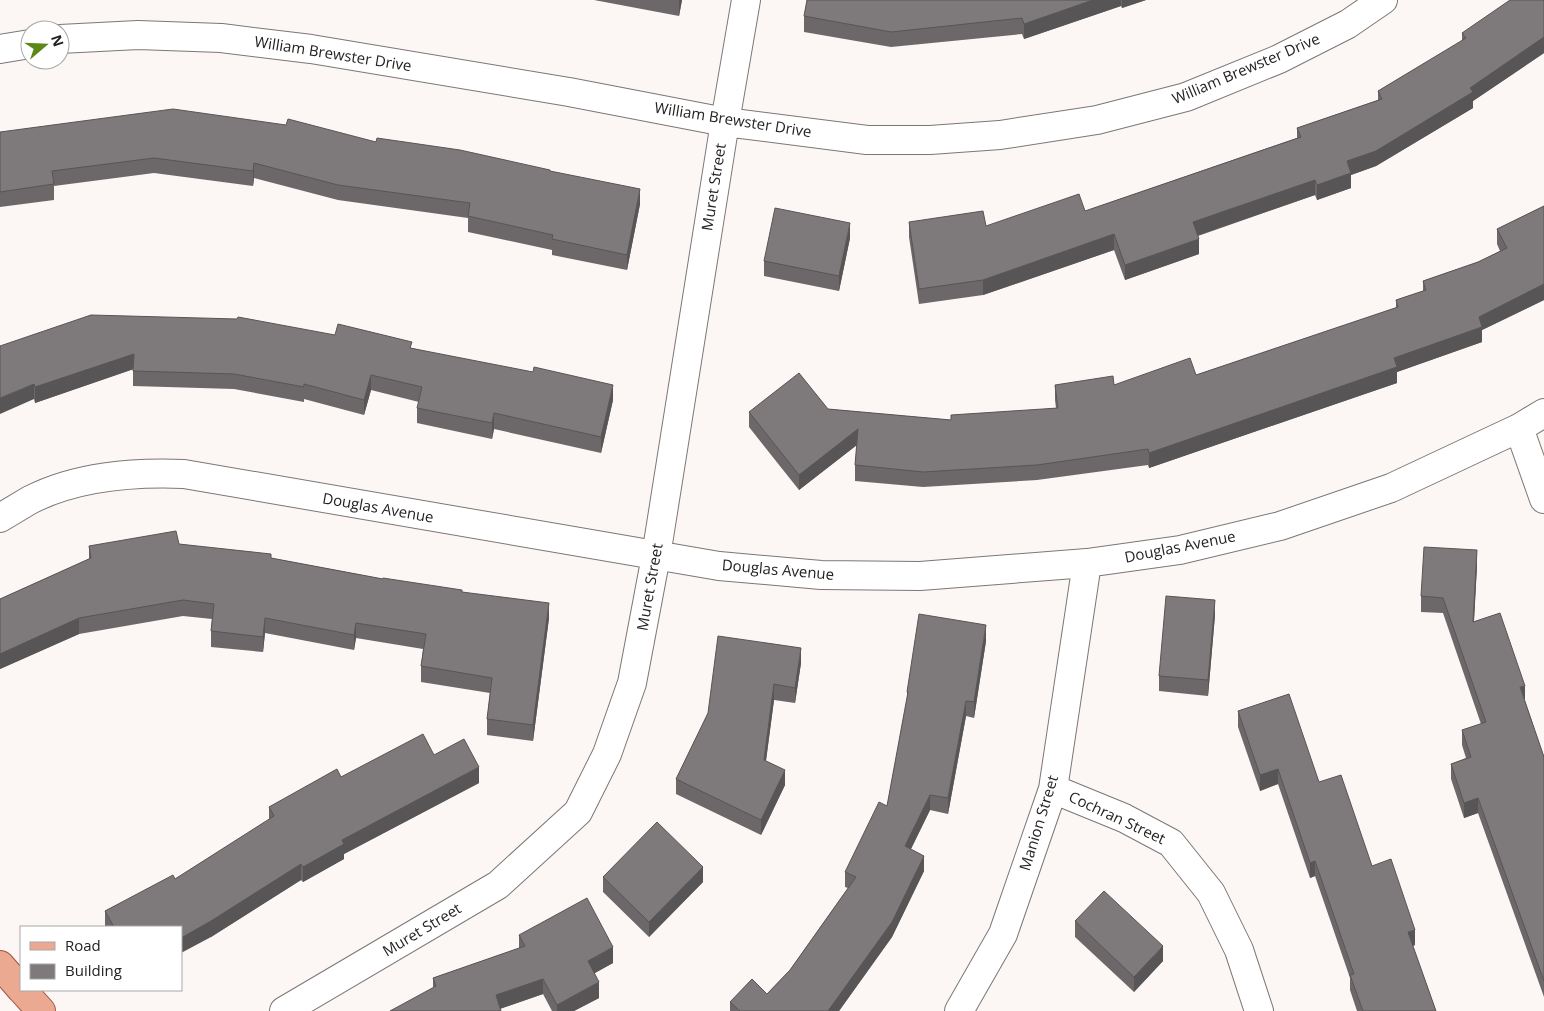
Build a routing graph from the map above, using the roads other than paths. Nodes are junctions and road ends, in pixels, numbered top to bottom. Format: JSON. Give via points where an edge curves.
{"nodes":[{"id":1,"x":746,"y":0,"type":"edge"},
{"id":2,"x":1383,"y":0,"type":"edge"},
{"id":3,"x":70,"y":39,"type":"edge"},
{"id":4,"x":20,"y":46,"type":"edge"},
{"id":5,"x":0,"y":49,"type":"edge"},
{"id":6,"x":725,"y":122,"type":"junction"},
{"id":7,"x":1544,"y":412,"type":"edge"},
{"id":8,"x":1520,"y":428,"type":"junction"},
{"id":9,"x":1544,"y":499,"type":"edge"},
{"id":10,"x":0,"y":518,"type":"edge"},
{"id":11,"x":656,"y":556,"type":"junction"},
{"id":12,"x":1087,"y":563,"type":"junction"},
{"id":13,"x":1053,"y":789,"type":"junction"},
{"id":14,"x":0,"y":965,"type":"edge"},
{"id":15,"x":20,"y":987,"type":"edge"},
{"id":16,"x":24,"y":991,"type":"edge"},
{"id":17,"x":41,"y":1011,"type":"edge"},
{"id":18,"x":284,"y":1011,"type":"edge"},
{"id":19,"x":959,"y":1011,"type":"edge"},
{"id":20,"x":1259,"y":1011,"type":"edge"}],
"edges":[{"from":1,"to":6,"type":"street","name":"Muret Street"},
{"from":2,"to":6,"type":"street","name":"William Brewster Drive","via":[[1348,24],[1278,59],[1186,97],[1097,120],[1000,135],[930,140],[867,140]]},
{"from":3,"to":6,"type":"street","name":"William Brewster Drive","via":[[221,38],[311,49]]},
{"from":4,"to":5,"type":"street"},
{"from":6,"to":11,"type":"street","name":"Muret Street"},
{"from":7,"to":8,"type":"street","name":"Douglas Avenue"},
{"from":8,"to":9,"type":"street"},
{"from":8,"to":12,"type":"street","name":"Douglas Avenue","via":[[1391,488],[1280,526],[1180,550]]},
{"from":10,"to":11,"type":"street","name":"Douglas Avenue","via":[[31,500],[68,485],[105,477],[184,474]]},
{"from":11,"to":12,"type":"street","name":"Douglas Avenue","via":[[719,566],[821,575],[920,576]]},
{"from":11,"to":18,"type":"street","name":"Muret Street","via":[[632,683],[608,754],[578,812],[498,885]]},
{"from":12,"to":13,"type":"street","name":"Manion Street"},
{"from":13,"to":19,"type":"street","name":"Manion Street","via":[[1004,934]]},
{"from":13,"to":20,"type":"street","name":"Cochran Street","via":[[1124,818],[1171,844],[1211,893],[1238,950]]},
{"from":14,"to":15,"type":"main road"},
{"from":16,"to":17,"type":"main road"}]}
